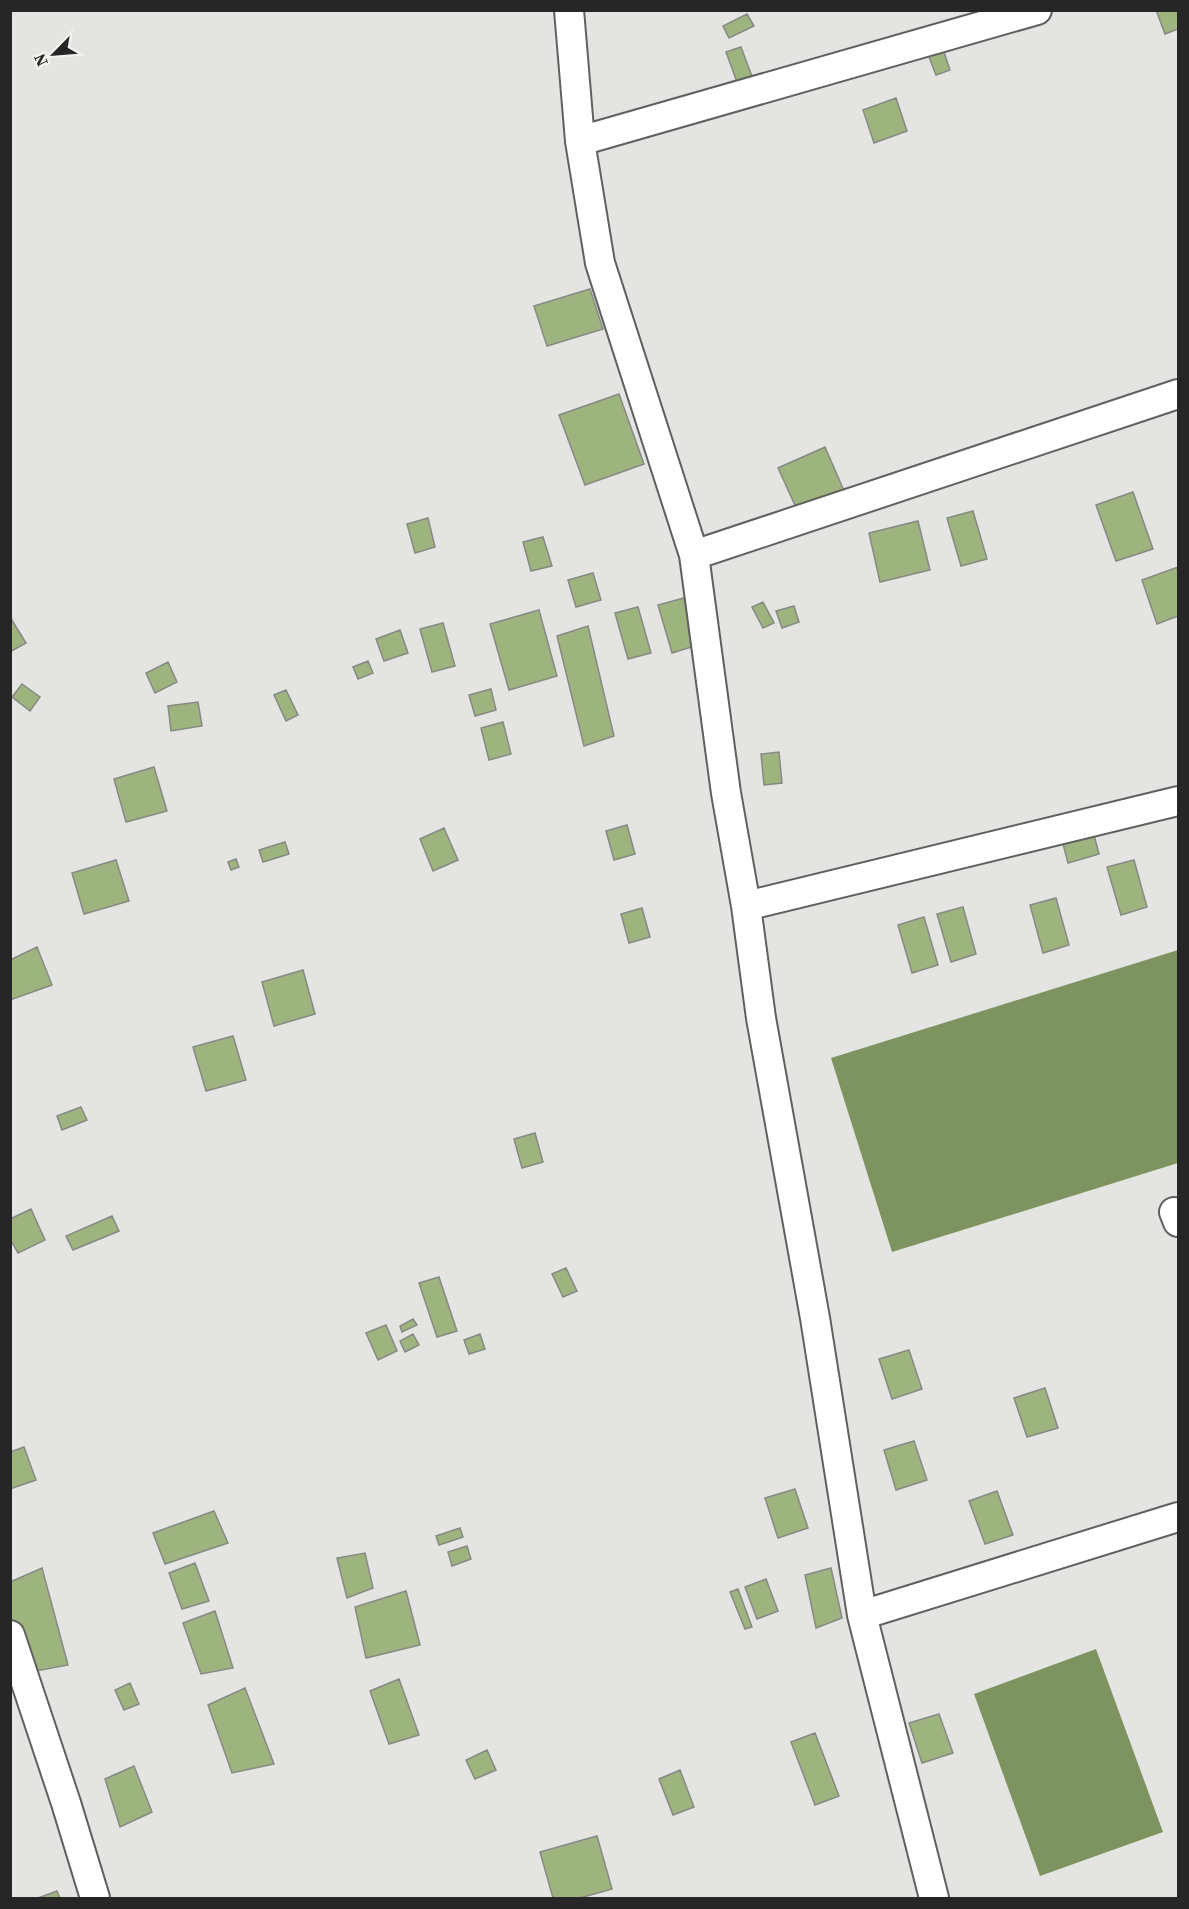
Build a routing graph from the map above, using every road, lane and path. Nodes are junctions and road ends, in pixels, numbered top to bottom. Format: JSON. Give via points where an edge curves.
{"nodes":[{"id":1,"x":569,"y":10,"type":"edge"},
{"id":2,"x":1037,"y":10,"type":"edge"},
{"id":3,"x":580,"y":141,"type":"junction"},
{"id":4,"x":1179,"y":394,"type":"edge"},
{"id":5,"x":694,"y":555,"type":"junction"},
{"id":6,"x":1179,"y":801,"type":"edge"},
{"id":7,"x":746,"y":906,"type":"junction"},
{"id":8,"x":1179,"y":1516,"type":"edge"},
{"id":9,"x":862,"y":1615,"type":"junction"},
{"id":10,"x":10,"y":1635,"type":"edge"},
{"id":11,"x":94,"y":1899,"type":"edge"},
{"id":12,"x":934,"y":1899,"type":"edge"}],
"edges":[{"from":1,"to":3,"type":"street"},
{"from":2,"to":3,"type":"street"},
{"from":3,"to":5,"type":"street","via":[[600,263]]},
{"from":4,"to":5,"type":"street"},
{"from":5,"to":7,"type":"street","via":[[726,793]]},
{"from":6,"to":7,"type":"street"},
{"from":7,"to":9,"type":"street","via":[[761,1018],[815,1318]]},
{"from":8,"to":9,"type":"street"},
{"from":9,"to":12,"type":"street"},
{"from":10,"to":11,"type":"street"}]}
